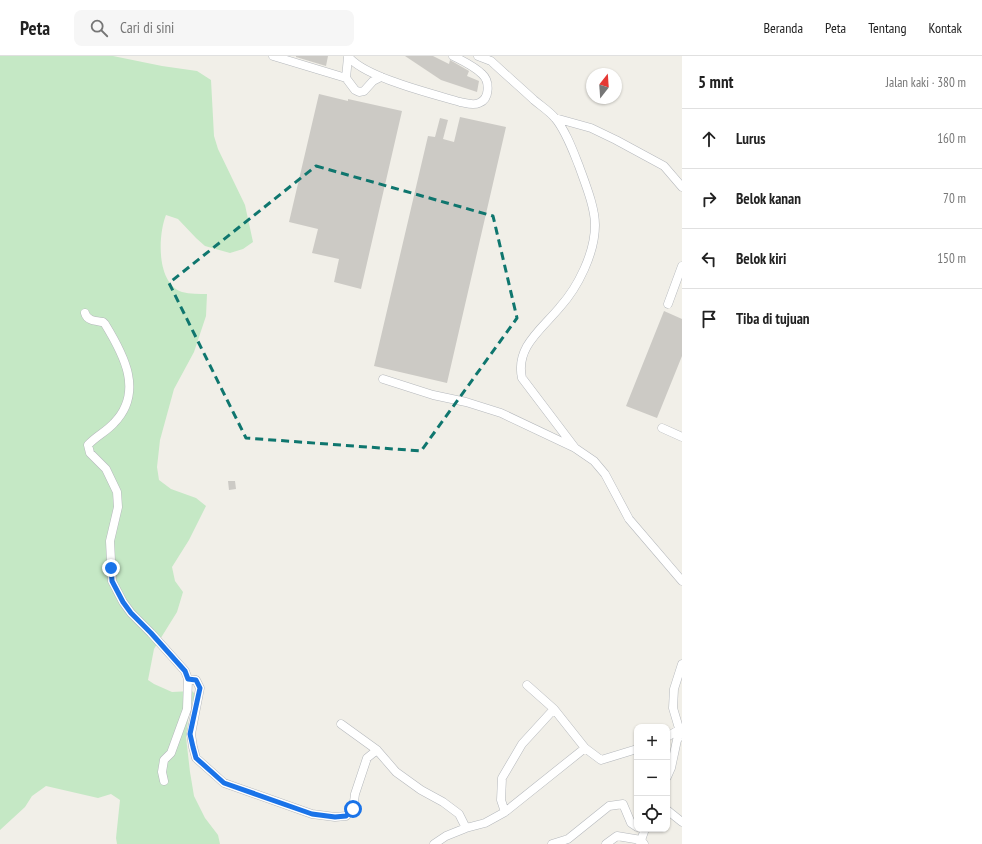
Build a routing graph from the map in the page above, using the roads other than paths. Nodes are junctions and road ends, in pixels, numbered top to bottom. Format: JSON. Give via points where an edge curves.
{"nodes":[{"id":1,"x":273,"y":56,"type":"edge"},
{"id":2,"x":348,"y":56,"type":"edge"},
{"id":3,"x":453,"y":56,"type":"edge"},
{"id":4,"x":478,"y":56,"type":"edge"},
{"id":5,"x":381,"y":77,"type":"junction"},
{"id":6,"x":346,"y":78,"type":"junction"},
{"id":7,"x":555,"y":118,"type":"junction"},
{"id":8,"x":682,"y":187,"type":"edge"},
{"id":9,"x":682,"y":266,"type":"edge"},
{"id":10,"x":668,"y":304,"type":"dead end"},
{"id":11,"x":85,"y":313,"type":"dead end"},
{"id":12,"x":383,"y":379,"type":"dead end"},
{"id":13,"x":662,"y":428,"type":"dead end"},
{"id":14,"x":682,"y":437,"type":"edge"},
{"id":15,"x":575,"y":448,"type":"junction"},
{"id":16,"x":682,"y":581,"type":"edge"},
{"id":17,"x":682,"y":664,"type":"edge"},
{"id":18,"x":188,"y":679,"type":"junction"},
{"id":19,"x":527,"y":685,"type":"dead end"},
{"id":20,"x":554,"y":709,"type":"junction"},
{"id":21,"x":340,"y":724,"type":"dead end"},
{"id":22,"x":681,"y":733,"type":"edge"},
{"id":23,"x":670,"y":736,"type":"edge"},
{"id":24,"x":586,"y":748,"type":"junction"},
{"id":25,"x":377,"y":750,"type":"junction"},
{"id":26,"x":634,"y":750,"type":"edge"},
{"id":27,"x":670,"y":770,"type":"edge"},
{"id":28,"x":164,"y":781,"type":"dead end"},
{"id":29,"x":505,"y":812,"type":"junction"},
{"id":30,"x":670,"y":812,"type":"edge"},
{"id":31,"x":682,"y":822,"type":"edge"},
{"id":32,"x":634,"y":824,"type":"edge"},
{"id":33,"x":466,"y":828,"type":"junction"},
{"id":34,"x":642,"y":832,"type":"edge"},
{"id":35,"x":641,"y":843,"type":"edge"},
{"id":36,"x":434,"y":844,"type":"edge"},
{"id":37,"x":552,"y":844,"type":"edge"},
{"id":38,"x":606,"y":844,"type":"edge"}],
"edges":[{"from":1,"to":6,"type":"street"},
{"from":2,"to":5,"type":"street","via":[[354,64]]},
{"from":2,"to":6,"type":"street"},
{"from":3,"to":5,"type":"street","via":[[484,75],[488,90],[485,98],[479,103],[460,102]]},
{"from":4,"to":7,"type":"street","via":[[491,62]]},
{"from":5,"to":6,"type":"street","via":[[359,92]]},
{"from":7,"to":8,"type":"street","via":[[591,128],[664,166]]},
{"from":7,"to":15,"type":"street","via":[[572,146],[585,184],[595,224],[594,239],[574,291],[532,338],[521,358],[520,369],[522,378]]},
{"from":9,"to":10,"type":"street"},
{"from":11,"to":18,"type":"street","via":[[89,319],[105,324],[123,357],[129,375],[128,402],[123,413],[88,445],[90,453],[106,470],[116,492],[118,507],[110,541],[112,581],[131,613],[185,671]]},
{"from":12,"to":15,"type":"street","via":[[501,413]]},
{"from":13,"to":14,"type":"street"},
{"from":15,"to":16,"type":"street","via":[[594,461],[605,474],[629,519]]},
{"from":17,"to":22,"type":"street","via":[[674,689],[673,703]]},
{"from":18,"to":25,"type":"street","via":[[196,680],[200,688],[190,734],[196,758],[224,783],[312,814],[346,816],[353,809],[367,758]]},
{"from":18,"to":28,"type":"street","via":[[187,709],[171,753],[164,760]]},
{"from":19,"to":20,"type":"street"},
{"from":20,"to":24,"type":"street"},
{"from":20,"to":29,"type":"street","via":[[522,744],[502,778],[501,800]]},
{"from":21,"to":25,"type":"street"},
{"from":22,"to":23,"type":"street"},
{"from":22,"to":27,"type":"street"},
{"from":24,"to":26,"type":"street","via":[[601,760]]},
{"from":24,"to":29,"type":"street"},
{"from":25,"to":33,"type":"street","via":[[396,772],[460,814]]},
{"from":29,"to":33,"type":"street","via":[[485,823]]},
{"from":30,"to":31,"type":"street"},
{"from":32,"to":37,"type":"street","via":[[623,804],[609,806],[568,839]]},
{"from":33,"to":36,"type":"street"},
{"from":34,"to":35,"type":"street"},
{"from":35,"to":38,"type":"street","via":[[617,836]]}]}
